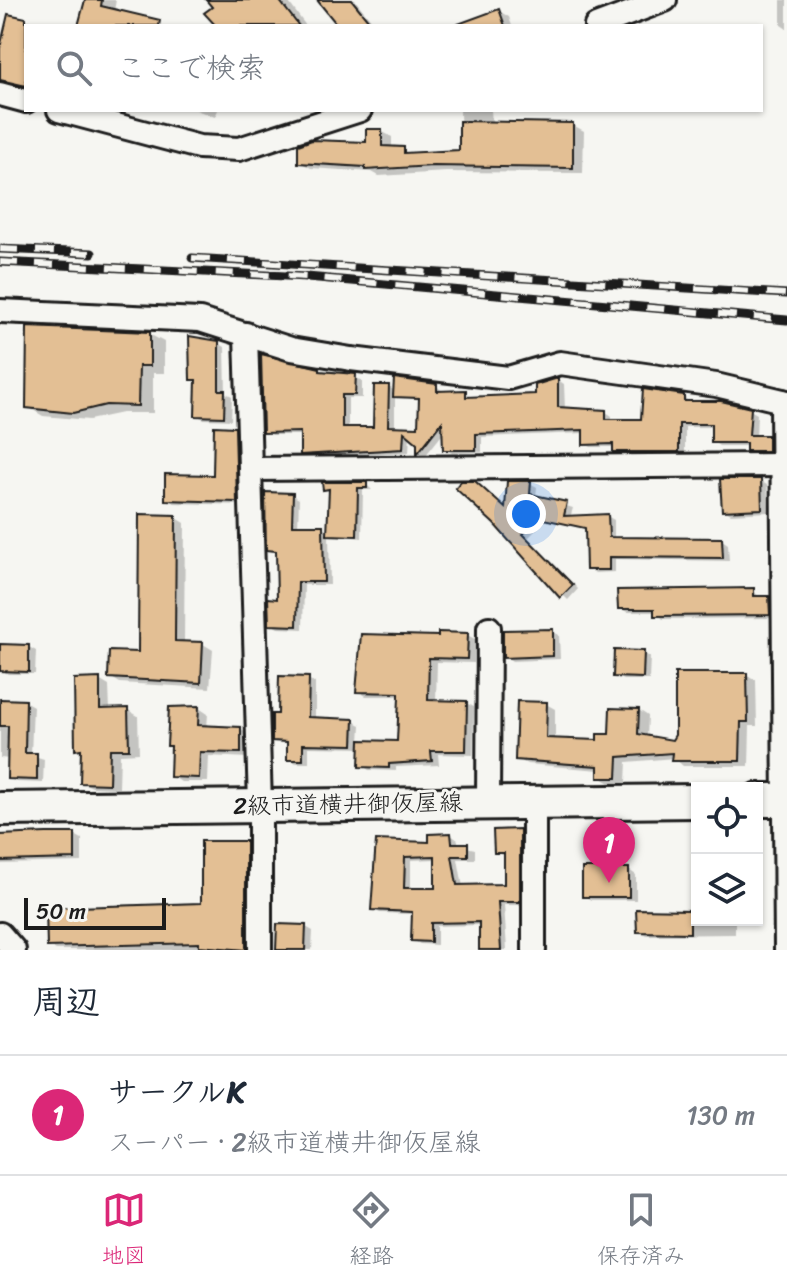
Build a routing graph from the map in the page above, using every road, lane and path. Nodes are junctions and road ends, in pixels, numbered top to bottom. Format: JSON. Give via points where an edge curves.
{"nodes":[{"id":1,"x":665,"y":0,"type":"edge"},
{"id":2,"x":601,"y":24,"type":"edge"},
{"id":3,"x":0,"y":94,"type":"edge"},
{"id":4,"x":24,"y":100,"type":"edge"},
{"id":5,"x":67,"y":112,"type":"edge"},
{"id":6,"x":354,"y":112,"type":"edge"},
{"id":7,"x":0,"y":311,"type":"edge"},
{"id":8,"x":246,"y":334,"type":"junction"},
{"id":9,"x":784,"y":402,"type":"edge"},
{"id":10,"x":781,"y":465,"type":"junction"},
{"id":11,"x":251,"y":469,"type":"junction"},
{"id":12,"x":489,"y":628,"type":"dead end"},
{"id":13,"x":776,"y":800,"type":"edge"},
{"id":14,"x":691,"y":801,"type":"edge"},
{"id":15,"x":488,"y":802,"type":"junction"},
{"id":16,"x":534,"y":802,"type":"junction"},
{"id":17,"x":260,"y":805,"type":"junction"},
{"id":18,"x":0,"y":809,"type":"edge"},
{"id":19,"x":0,"y":934,"type":"edge"},
{"id":20,"x":14,"y":950,"type":"edge"},
{"id":21,"x":260,"y":950,"type":"edge"},
{"id":22,"x":534,"y":950,"type":"edge"},
{"id":23,"x":786,"y":950,"type":"edge"}],
"edges":[{"from":1,"to":2,"type":"street"},
{"from":3,"to":4,"type":"street"},
{"from":5,"to":6,"type":"street","via":[[199,147],[239,149]]},
{"from":7,"to":8,"type":"street","via":[[200,320]]},
{"from":8,"to":9,"type":"street","via":[[291,349],[351,359],[508,378],[560,363],[716,385]]},
{"from":8,"to":11,"type":"street"},
{"from":9,"to":10,"type":"street"},
{"from":10,"to":11,"type":"street"},
{"from":10,"to":13,"type":"street"},
{"from":11,"to":17,"type":"street"},
{"from":12,"to":15,"type":"street"},
{"from":13,"to":23,"type":"street"},
{"from":14,"to":16,"type":"street","name":"2級市道横井御仮屋線"},
{"from":15,"to":16,"type":"street","name":"2級市道横井御仮屋線"},
{"from":15,"to":17,"type":"street","name":"2級市道横井御仮屋線"},
{"from":16,"to":22,"type":"street"},
{"from":17,"to":18,"type":"street","name":"2級市道横井御仮屋線"},
{"from":17,"to":21,"type":"street"},
{"from":19,"to":20,"type":"street"}]}
